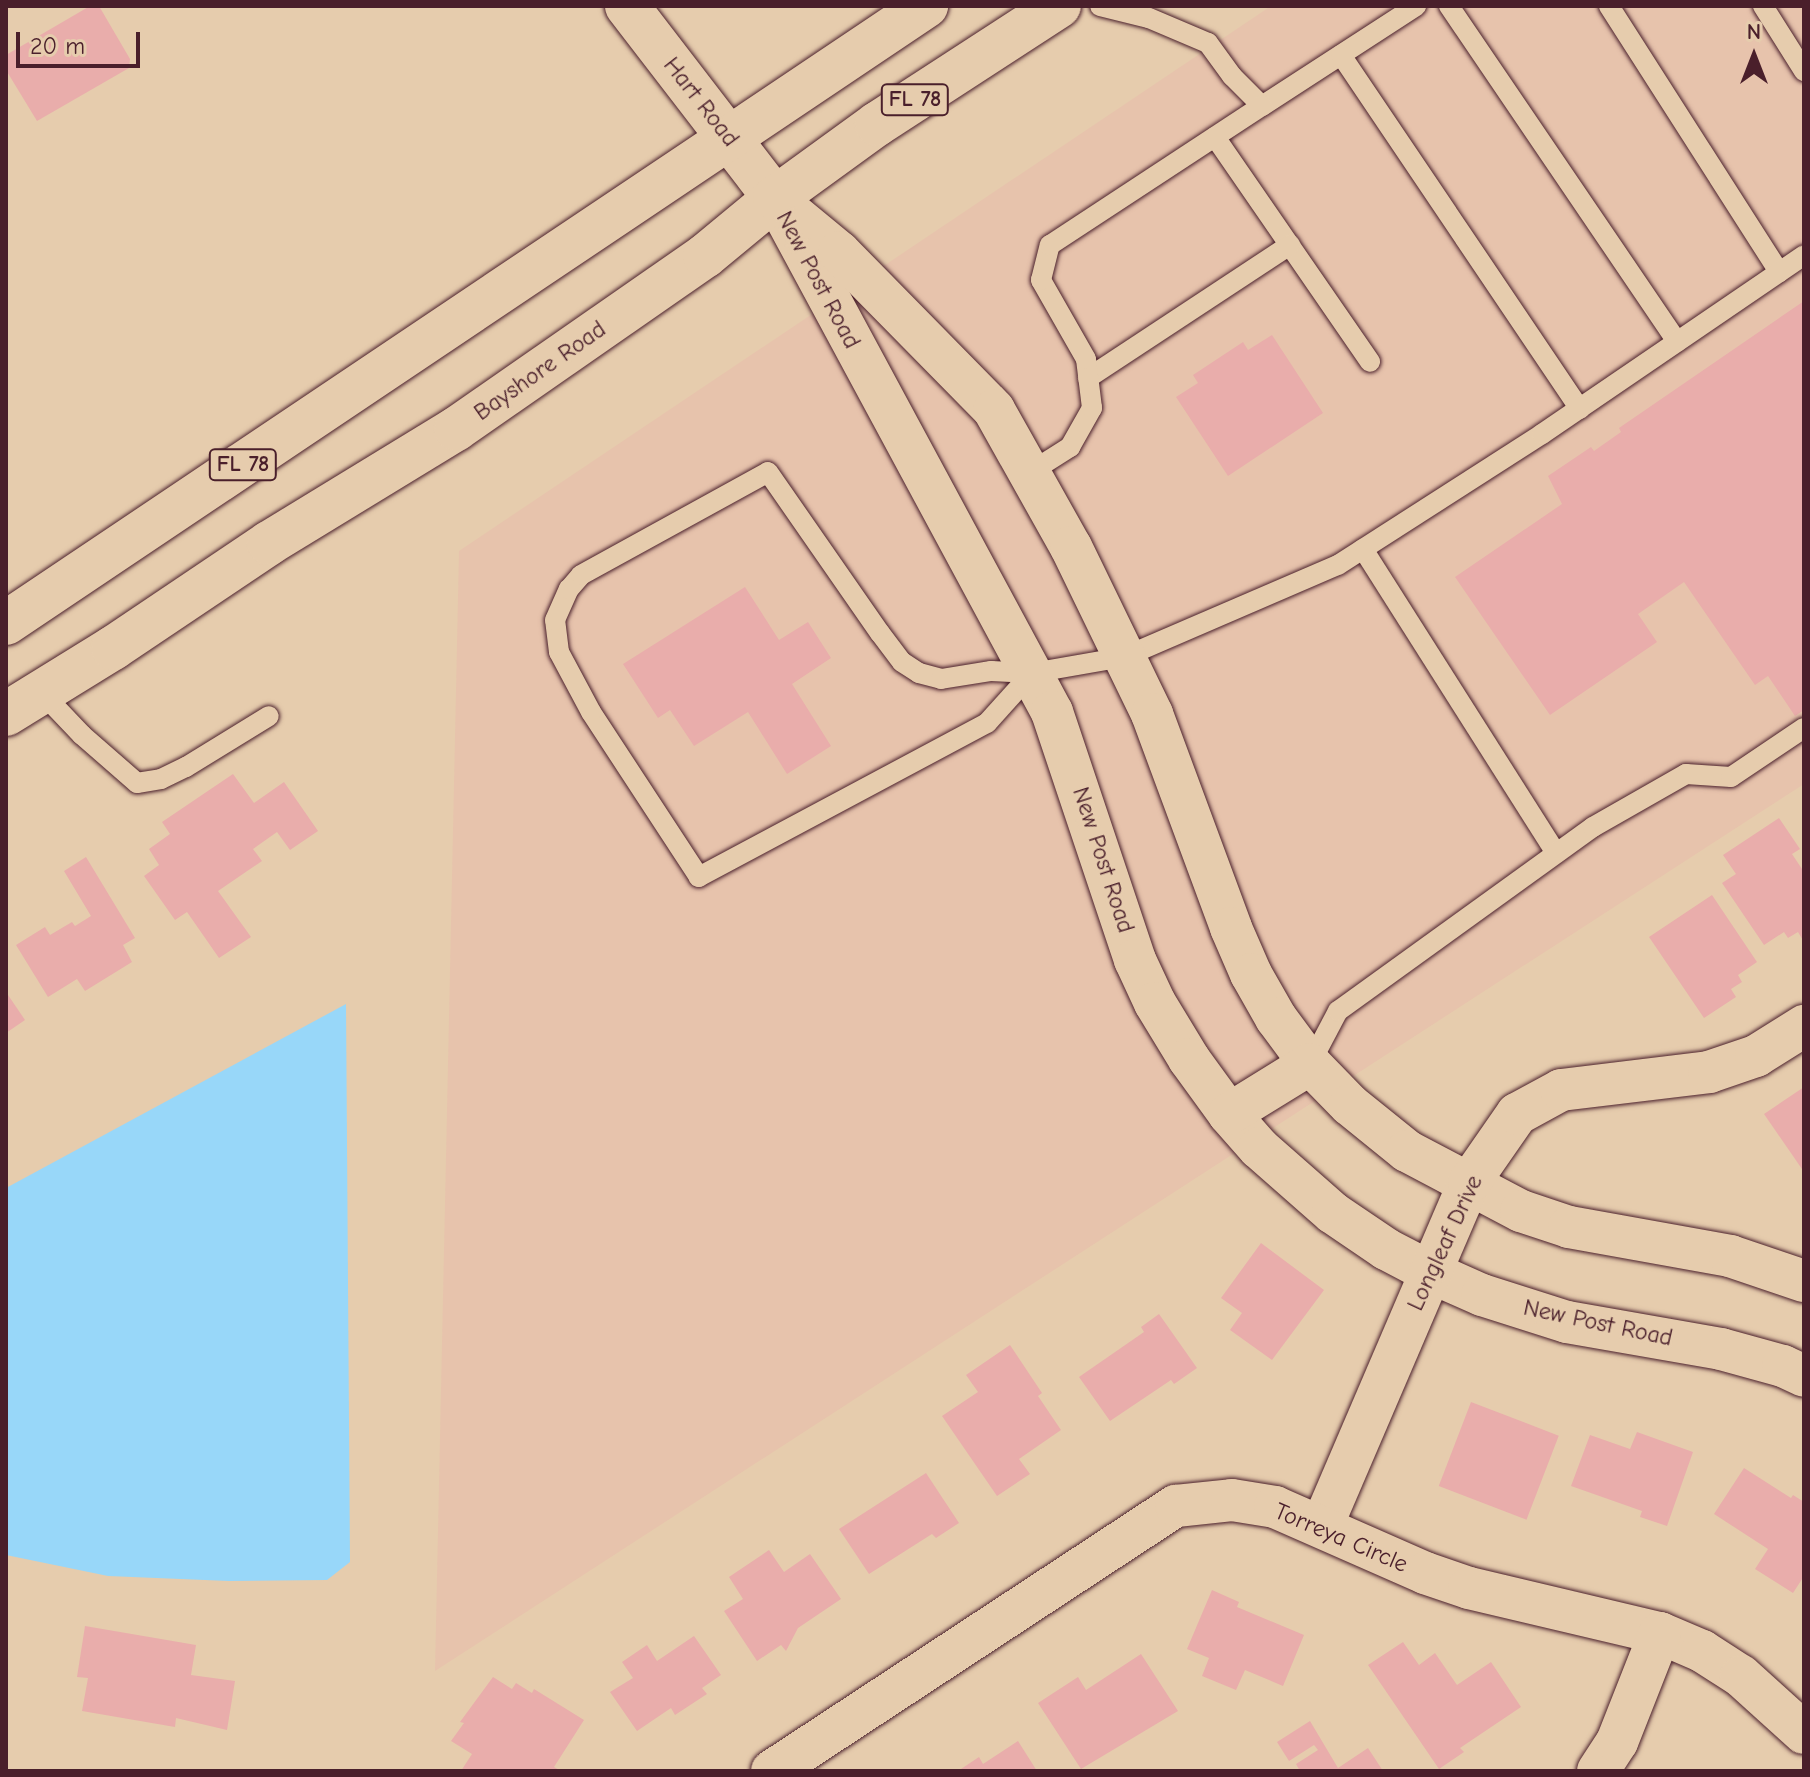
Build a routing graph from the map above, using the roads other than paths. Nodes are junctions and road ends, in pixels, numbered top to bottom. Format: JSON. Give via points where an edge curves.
{"nodes":[{"id":1,"x":627,"y":6,"type":"edge"},
{"id":2,"x":926,"y":6,"type":"edge"},
{"id":3,"x":1059,"y":6,"type":"edge"},
{"id":4,"x":1100,"y":6,"type":"edge"},
{"id":5,"x":1416,"y":6,"type":"edge"},
{"id":6,"x":1449,"y":6,"type":"edge"},
{"id":7,"x":1609,"y":6,"type":"edge"},
{"id":8,"x":1763,"y":6,"type":"edge"},
{"id":9,"x":1341,"y":55,"type":"junction"},
{"id":10,"x":1804,"y":71,"type":"edge"},
{"id":11,"x":1262,"y":106,"type":"junction"},
{"id":12,"x":1215,"y":137,"type":"junction"},
{"id":13,"x":729,"y":138,"type":"junction"},
{"id":14,"x":775,"y":198,"type":"junction"},
{"id":15,"x":1290,"y":245,"type":"junction"},
{"id":16,"x":1804,"y":255,"type":"edge"},
{"id":17,"x":1779,"y":272,"type":"junction"},
{"id":18,"x":1677,"y":342,"type":"junction"},
{"id":19,"x":1370,"y":362,"type":"dead end"},
{"id":20,"x":1088,"y":378,"type":"junction"},
{"id":21,"x":1580,"y":409,"type":"junction"},
{"id":22,"x":1029,"y":473,"type":"junction"},
{"id":23,"x":1363,"y":549,"type":"junction"},
{"id":24,"x":8,"y":621,"type":"edge"},
{"id":25,"x":1124,"y":657,"type":"junction"},
{"id":26,"x":1032,"y":673,"type":"junction"},
{"id":27,"x":24,"y":703,"type":"edge"},
{"id":28,"x":269,"y":716,"type":"dead end"},
{"id":29,"x":1804,"y":728,"type":"edge"},
{"id":30,"x":1556,"y":853,"type":"junction"},
{"id":31,"x":1804,"y":1026,"type":"edge"},
{"id":32,"x":1310,"y":1064,"type":"junction"},
{"id":33,"x":1229,"y":1114,"type":"junction"},
{"id":34,"x":1469,"y":1183,"type":"junction"},
{"id":35,"x":1430,"y":1272,"type":"junction"},
{"id":36,"x":1804,"y":1281,"type":"edge"},
{"id":37,"x":1804,"y":1376,"type":"edge"},
{"id":38,"x":1322,"y":1526,"type":"junction"},
{"id":39,"x":1660,"y":1633,"type":"junction"},
{"id":40,"x":1804,"y":1733,"type":"edge"},
{"id":41,"x":772,"y":1771,"type":"edge"},
{"id":42,"x":1598,"y":1771,"type":"edge"}],
"edges":[{"from":1,"to":13,"type":"main road","name":"Hart Road"},
{"from":2,"to":13,"type":"main road","number":"FL 78"},
{"from":3,"to":14,"type":"main road","name":"Bayshore Road","number":"FL 78","via":[[877,124]]},
{"from":4,"to":11,"type":"lane","via":[[1149,18],[1208,43]]},
{"from":5,"to":9,"type":"lane"},
{"from":6,"to":18,"type":"lane"},
{"from":7,"to":17,"type":"lane"},
{"from":8,"to":10,"type":"lane"},
{"from":9,"to":11,"type":"lane"},
{"from":9,"to":21,"type":"lane"},
{"from":11,"to":12,"type":"lane"},
{"from":12,"to":15,"type":"lane"},
{"from":12,"to":20,"type":"lane","via":[[1050,245],[1041,280],[1086,359]]},
{"from":13,"to":14,"type":"main road","name":"Hart Road"},
{"from":13,"to":24,"type":"main road","number":"FL 78"},
{"from":14,"to":22,"type":"street","name":"New Post Road","via":[[839,252],[994,410]]},
{"from":14,"to":26,"type":"street","name":"New Post Road"},
{"from":14,"to":27,"type":"main road","name":"Bayshore Road","number":"FL 78","via":[[705,256],[456,429]]},
{"from":15,"to":19,"type":"lane"},
{"from":15,"to":20,"type":"lane"},
{"from":16,"to":17,"type":"lane"},
{"from":17,"to":18,"type":"lane"},
{"from":18,"to":21,"type":"lane"},
{"from":20,"to":22,"type":"lane","via":[[1092,408],[1070,447]]},
{"from":21,"to":23,"type":"lane"},
{"from":22,"to":25,"type":"street","name":"New Post Road"},
{"from":23,"to":25,"type":"lane","via":[[1338,565]]},
{"from":23,"to":30,"type":"lane"},
{"from":25,"to":26,"type":"lane"},
{"from":25,"to":32,"type":"street","name":"New Post Road","via":[[1152,714],[1251,974]]},
{"from":26,"to":26,"type":"lane","via":[[991,671],[941,679],[902,662],[768,472],[581,575],[555,620],[559,652],[591,712],[699,877],[987,723]]},
{"from":26,"to":33,"type":"street","name":"New Post Road","via":[[1068,753],[1135,960],[1175,1037]]},
{"from":27,"to":28,"type":"lane","via":[[82,735],[137,783],[186,767]]},
{"from":29,"to":30,"type":"lane","via":[[1731,777],[1686,774]]},
{"from":30,"to":32,"type":"lane","via":[[1338,1011]]},
{"from":31,"to":34,"type":"street","name":"Longleaf Drive","via":[[1756,1056],[1709,1072],[1561,1090],[1517,1114]]},
{"from":32,"to":33,"type":"street"},
{"from":32,"to":34,"type":"street","name":"New Post Road","via":[[1407,1151]]},
{"from":33,"to":35,"type":"street","name":"New Post Road","via":[[1333,1213]]},
{"from":34,"to":35,"type":"street","name":"Longleaf Drive"},
{"from":34,"to":36,"type":"street","name":"New Post Road","via":[[1521,1211],[1569,1227],[1730,1256]]},
{"from":35,"to":37,"type":"street","name":"New Post Road","via":[[1567,1322],[1721,1349]]},
{"from":35,"to":38,"type":"street","name":"Longleaf Drive"},
{"from":38,"to":39,"type":"street","name":"Torreya Circle","via":[[1469,1588]]},
{"from":38,"to":41,"type":"street","name":"Torreya Circle","via":[[1275,1507],[1232,1500],[1176,1506]]},
{"from":39,"to":40,"type":"street","name":"Torreya Circle","via":[[1741,1676]]},
{"from":39,"to":42,"type":"street","via":[[1617,1742]]}]}
